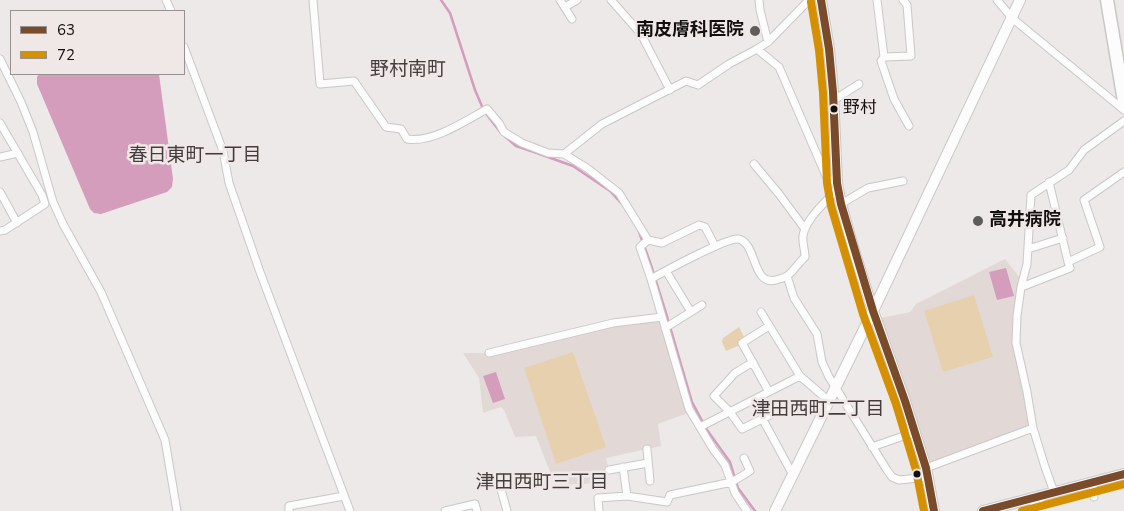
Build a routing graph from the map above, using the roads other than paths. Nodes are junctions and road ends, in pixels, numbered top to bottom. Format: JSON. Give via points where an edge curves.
{"nodes":[{"id":1,"x":313,"y":0,"type":"edge"},
{"id":2,"x":560,"y":0,"type":"edge"},
{"id":3,"x":577,"y":0,"type":"edge"},
{"id":4,"x":611,"y":0,"type":"edge"},
{"id":5,"x":759,"y":0,"type":"edge"},
{"id":6,"x":809,"y":0,"type":"edge"},
{"id":7,"x":821,"y":0,"type":"edge"},
{"id":8,"x":877,"y":0,"type":"edge"},
{"id":9,"x":903,"y":0,"type":"edge"},
{"id":10,"x":997,"y":0,"type":"edge"},
{"id":11,"x":1020,"y":0,"type":"edge"},
{"id":12,"x":1106,"y":0,"type":"edge"},
{"id":13,"x":565,"y":7,"type":"junction"},
{"id":14,"x":1012,"y":18,"type":"junction"},
{"id":15,"x":572,"y":19,"type":"dead end"},
{"id":16,"x":768,"y":42,"type":"junction"},
{"id":17,"x":757,"y":49,"type":"junction"},
{"id":18,"x":185,"y":50,"type":"edge"},
{"id":19,"x":884,"y":57,"type":"junction"},
{"id":20,"x":0,"y":58,"type":"edge"},
{"id":21,"x":859,"y":84,"type":"dead end"},
{"id":22,"x":670,"y":90,"type":"junction"},
{"id":23,"x":834,"y":100,"type":"junction"},
{"id":24,"x":1124,"y":101,"type":"edge"},
{"id":25,"x":1124,"y":110,"type":"edge"},
{"id":26,"x":1124,"y":120,"type":"edge"},
{"id":27,"x":0,"y":122,"type":"edge"},
{"id":28,"x":909,"y":126,"type":"dead end"},
{"id":29,"x":18,"y":153,"type":"junction"},
{"id":30,"x":564,"y":154,"type":"junction"},
{"id":31,"x":0,"y":158,"type":"edge"},
{"id":32,"x":754,"y":164,"type":"dead end"},
{"id":33,"x":1124,"y":172,"type":"edge"},
{"id":34,"x":903,"y":181,"type":"dead end"},
{"id":35,"x":1049,"y":182,"type":"junction"},
{"id":36,"x":838,"y":186,"type":"junction"},
{"id":37,"x":0,"y":192,"type":"edge"},
{"id":38,"x":841,"y":204,"type":"junction"},
{"id":39,"x":17,"y":223,"type":"junction"},
{"id":40,"x":805,"y":229,"type":"junction"},
{"id":41,"x":0,"y":231,"type":"edge"},
{"id":42,"x":1063,"y":238,"type":"junction"},
{"id":43,"x":645,"y":242,"type":"junction"},
{"id":44,"x":715,"y":246,"type":"junction"},
{"id":45,"x":1028,"y":250,"type":"junction"},
{"id":46,"x":1068,"y":262,"type":"junction"},
{"id":47,"x":666,"y":271,"type":"junction"},
{"id":48,"x":787,"y":276,"type":"junction"},
{"id":49,"x":654,"y":277,"type":"junction"},
{"id":50,"x":1024,"y":286,"type":"dead end"},
{"id":51,"x":702,"y":305,"type":"dead end"},
{"id":52,"x":873,"y":311,"type":"junction"},
{"id":53,"x":691,"y":312,"type":"junction"},
{"id":54,"x":761,"y":312,"type":"dead end"},
{"id":55,"x":662,"y":317,"type":"junction"},
{"id":56,"x":669,"y":326,"type":"junction"},
{"id":57,"x":769,"y":326,"type":"junction"},
{"id":58,"x":489,"y":352,"type":"dead end"},
{"id":59,"x":753,"y":362,"type":"junction"},
{"id":60,"x":800,"y":376,"type":"junction"},
{"id":61,"x":836,"y":387,"type":"junction"},
{"id":62,"x":769,"y":392,"type":"junction"},
{"id":63,"x":829,"y":401,"type":"junction"},
{"id":64,"x":782,"y":409,"type":"dead end"},
{"id":65,"x":730,"y":412,"type":"junction"},
{"id":66,"x":762,"y":418,"type":"junction"},
{"id":67,"x":701,"y":426,"type":"junction"},
{"id":68,"x":1033,"y":428,"type":"junction"},
{"id":69,"x":915,"y":432,"type":"junction"},
{"id":70,"x":872,"y":447,"type":"junction"},
{"id":71,"x":646,"y":449,"type":"dead end"},
{"id":72,"x":744,"y":458,"type":"dead end"},
{"id":73,"x":648,"y":463,"type":"junction"},
{"id":74,"x":623,"y":468,"type":"junction"},
{"id":75,"x":609,"y":470,"type":"dead end"},
{"id":76,"x":927,"y":472,"type":"junction"},
{"id":77,"x":1124,"y":474,"type":"edge"},
{"id":78,"x":793,"y":475,"type":"junction"},
{"id":79,"x":736,"y":480,"type":"junction"},
{"id":80,"x":650,"y":481,"type":"dead end"},
{"id":81,"x":499,"y":482,"type":"dead end"},
{"id":82,"x":1093,"y":482,"type":"junction"},
{"id":83,"x":1050,"y":493,"type":"junction"},
{"id":84,"x":344,"y":496,"type":"junction"},
{"id":85,"x":626,"y":496,"type":"junction"},
{"id":86,"x":1094,"y":497,"type":"dead end"},
{"id":87,"x":177,"y":511,"type":"edge"},
{"id":88,"x":289,"y":511,"type":"edge"},
{"id":89,"x":350,"y":511,"type":"edge"},
{"id":90,"x":445,"y":511,"type":"edge"},
{"id":91,"x":477,"y":511,"type":"edge"},
{"id":92,"x":507,"y":511,"type":"edge"},
{"id":93,"x":599,"y":511,"type":"edge"},
{"id":94,"x":747,"y":511,"type":"edge"},
{"id":95,"x":775,"y":511,"type":"edge"},
{"id":96,"x":934,"y":511,"type":"edge"},
{"id":97,"x":983,"y":511,"type":"edge"},
{"id":98,"x":1025,"y":511,"type":"edge"}],
"edges":[{"from":1,"to":30,"type":"street","via":[[320,84],[354,81],[386,127],[401,129],[407,139],[431,137],[487,108],[504,132],[522,143],[548,153]]},
{"from":2,"to":13,"type":"street"},
{"from":3,"to":13,"type":"street"},
{"from":4,"to":22,"type":"street","via":[[641,34]]},
{"from":5,"to":16,"type":"street"},
{"from":6,"to":16,"type":"street"},
{"from":7,"to":23,"type":"street"},
{"from":8,"to":19,"type":"street"},
{"from":9,"to":19,"type":"street","via":[[907,5],[911,56]]},
{"from":10,"to":14,"type":"street"},
{"from":11,"to":14,"type":"street"},
{"from":12,"to":24,"type":"highway"},
{"from":13,"to":15,"type":"street"},
{"from":14,"to":25,"type":"street"},
{"from":14,"to":52,"type":"street"},
{"from":16,"to":17,"type":"street"},
{"from":17,"to":22,"type":"street","via":[[698,85],[686,81]]},
{"from":17,"to":36,"type":"street","via":[[780,67],[827,178]]},
{"from":18,"to":84,"type":"street","via":[[223,151],[229,183],[260,272]]},
{"from":19,"to":28,"type":"street","via":[[881,62],[894,99]]},
{"from":20,"to":87,"type":"street","via":[[33,132],[56,210],[100,292],[165,440]]},
{"from":21,"to":23,"type":"street"},
{"from":22,"to":30,"type":"street","via":[[602,124]]},
{"from":23,"to":36,"type":"street"},
{"from":26,"to":35,"type":"street","via":[[1084,150],[1069,170]]},
{"from":27,"to":29,"type":"street"},
{"from":29,"to":31,"type":"street"},
{"from":29,"to":39,"type":"street","via":[[45,204]]},
{"from":30,"to":43,"type":"street","via":[[619,193]]},
{"from":32,"to":40,"type":"street"},
{"from":33,"to":46,"type":"street","via":[[1084,200],[1100,247]]},
{"from":34,"to":38,"type":"street","via":[[868,188]]},
{"from":35,"to":42,"type":"street"},
{"from":35,"to":45,"type":"street","via":[[1031,195]]},
{"from":36,"to":38,"type":"street"},
{"from":36,"to":40,"type":"street","via":[[807,222]]},
{"from":37,"to":39,"type":"street"},
{"from":38,"to":52,"type":"street"},
{"from":39,"to":41,"type":"street"},
{"from":40,"to":48,"type":"street","via":[[802,237],[805,256]]},
{"from":42,"to":45,"type":"street"},
{"from":42,"to":46,"type":"street"},
{"from":43,"to":44,"type":"street","via":[[662,243],[699,225],[705,226]]},
{"from":43,"to":49,"type":"street","via":[[640,246]]},
{"from":44,"to":47,"type":"street"},
{"from":44,"to":48,"type":"street","via":[[739,240],[748,248],[766,280],[770,282]]},
{"from":45,"to":68,"type":"street","via":[[1016,343]]},
{"from":46,"to":50,"type":"street","via":[[1070,268]]},
{"from":47,"to":49,"type":"street"},
{"from":47,"to":53,"type":"street"},
{"from":48,"to":61,"type":"street","via":[[794,298],[817,334],[822,362]]},
{"from":49,"to":55,"type":"street"},
{"from":51,"to":53,"type":"street"},
{"from":52,"to":61,"type":"street"},
{"from":52,"to":69,"type":"street"},
{"from":53,"to":56,"type":"street"},
{"from":54,"to":57,"type":"street"},
{"from":55,"to":56,"type":"street"},
{"from":55,"to":58,"type":"street","via":[[612,323]]},
{"from":56,"to":67,"type":"street","via":[[689,409]]},
{"from":57,"to":59,"type":"street","via":[[742,343]]},
{"from":57,"to":60,"type":"street"},
{"from":59,"to":62,"type":"street"},
{"from":59,"to":65,"type":"street","via":[[735,373],[714,396]]},
{"from":60,"to":62,"type":"street"},
{"from":60,"to":63,"type":"street"},
{"from":61,"to":63,"type":"street"},
{"from":61,"to":70,"type":"street"},
{"from":62,"to":65,"type":"street"},
{"from":63,"to":78,"type":"street"},
{"from":64,"to":66,"type":"street"},
{"from":65,"to":66,"type":"street","via":[[742,429]]},
{"from":65,"to":67,"type":"street"},
{"from":66,"to":78,"type":"street"},
{"from":67,"to":79,"type":"street"},
{"from":68,"to":76,"type":"street"},
{"from":68,"to":83,"type":"street"},
{"from":69,"to":70,"type":"street"},
{"from":69,"to":76,"type":"street"},
{"from":70,"to":76,"type":"street","via":[[892,477],[899,480]]},
{"from":71,"to":73,"type":"street"},
{"from":72,"to":79,"type":"street","via":[[750,471]]},
{"from":73,"to":74,"type":"street"},
{"from":73,"to":80,"type":"street"},
{"from":74,"to":75,"type":"street"},
{"from":74,"to":85,"type":"street"},
{"from":76,"to":96,"type":"street"},
{"from":77,"to":82,"type":"street"},
{"from":78,"to":95,"type":"street"},
{"from":79,"to":85,"type":"street","via":[[670,495],[667,502]]},
{"from":79,"to":94,"type":"street","via":[[734,493]]},
{"from":81,"to":92,"type":"street"},
{"from":82,"to":83,"type":"street"},
{"from":82,"to":86,"type":"street"},
{"from":83,"to":97,"type":"street"},
{"from":83,"to":98,"type":"street"},
{"from":84,"to":88,"type":"street","via":[[289,506]]},
{"from":84,"to":89,"type":"street"},
{"from":85,"to":93,"type":"street","via":[[598,498]]},
{"from":90,"to":91,"type":"street","via":[[475,504]]}]}
